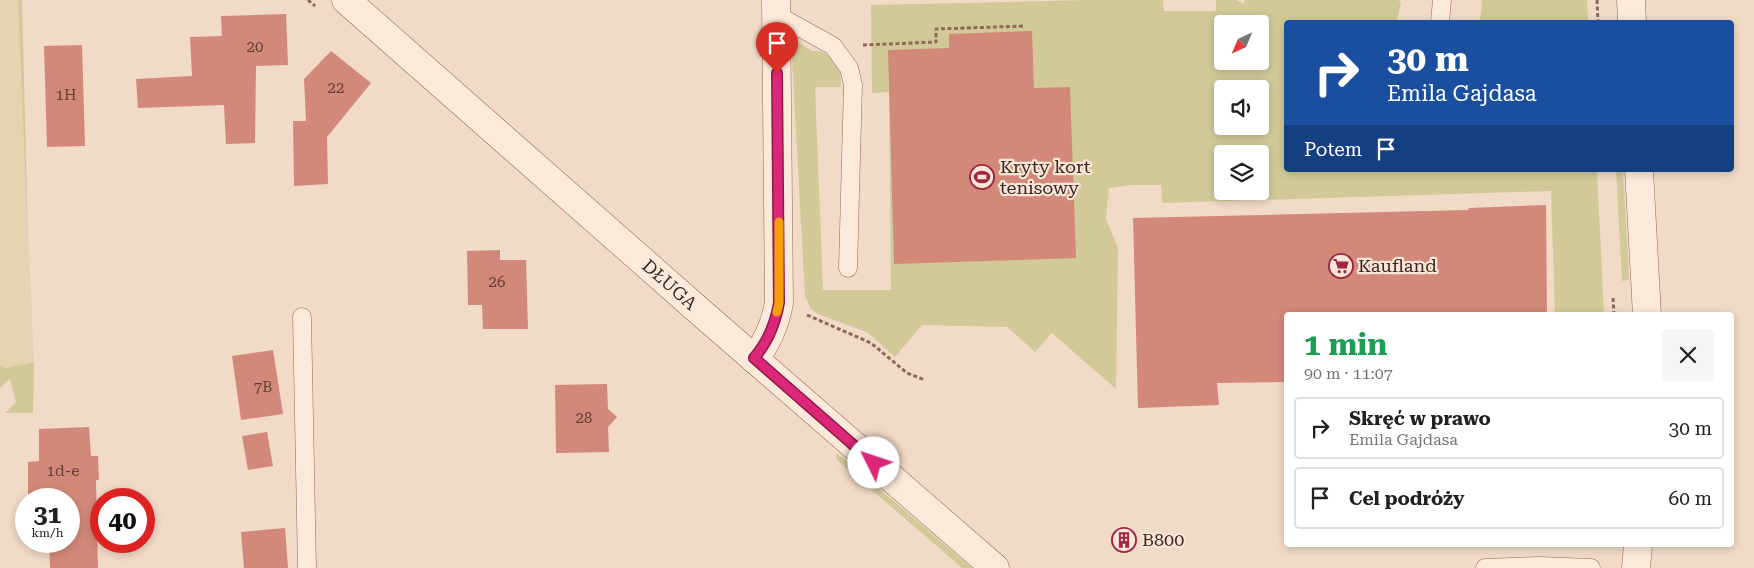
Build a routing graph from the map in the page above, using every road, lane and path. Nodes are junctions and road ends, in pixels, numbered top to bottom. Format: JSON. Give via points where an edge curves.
{"nodes":[{"id":1,"x":346,"y":0,"type":"edge"},
{"id":2,"x":1442,"y":0,"type":"edge"},
{"id":3,"x":1597,"y":0,"type":"edge"},
{"id":4,"x":1631,"y":0,"type":"edge"},
{"id":5,"x":777,"y":8,"type":"edge"},
{"id":6,"x":1440,"y":20,"type":"edge"},
{"id":7,"x":1598,"y":20,"type":"edge"},
{"id":8,"x":1632,"y":20,"type":"edge"},
{"id":9,"x":1025,"y":26,"type":"dead end"},
{"id":10,"x":833,"y":46,"type":"junction"},
{"id":11,"x":1639,"y":172,"type":"edge"},
{"id":12,"x":848,"y":268,"type":"dead end"},
{"id":13,"x":779,"y":303,"type":"junction"},
{"id":14,"x":1647,"y":312,"type":"edge"},
{"id":15,"x":302,"y":317,"type":"dead end"},
{"id":16,"x":754,"y":358,"type":"junction"},
{"id":17,"x":925,"y":380,"type":"dead end"},
{"id":18,"x":1638,"y":547,"type":"edge"},
{"id":19,"x":307,"y":568,"type":"edge"},
{"id":20,"x":995,"y":568,"type":"edge"},
{"id":21,"x":1485,"y":568,"type":"edge"},
{"id":22,"x":1591,"y":568,"type":"edge"},
{"id":23,"x":1636,"y":568,"type":"edge"}],
"edges":[{"from":1,"to":16,"type":"street","name":"DŁUGA"},
{"from":2,"to":6,"type":"lane"},
{"from":3,"to":7,"type":"path"},
{"from":4,"to":8,"type":"street"},
{"from":5,"to":10,"type":"lane"},
{"from":5,"to":13,"type":"street"},
{"from":9,"to":10,"type":"path","via":[[936,29],[936,42]]},
{"from":10,"to":12,"type":"lane","via":[[850,68],[853,85]]},
{"from":11,"to":14,"type":"street"},
{"from":13,"to":16,"type":"street","via":[[775,323]]},
{"from":13,"to":17,"type":"path","via":[[800,309],[871,343],[907,373]]},
{"from":15,"to":19,"type":"lane"},
{"from":16,"to":20,"type":"street","name":"DŁUGA"},
{"from":18,"to":23,"type":"street"},
{"from":21,"to":22,"type":"lane"}]}
